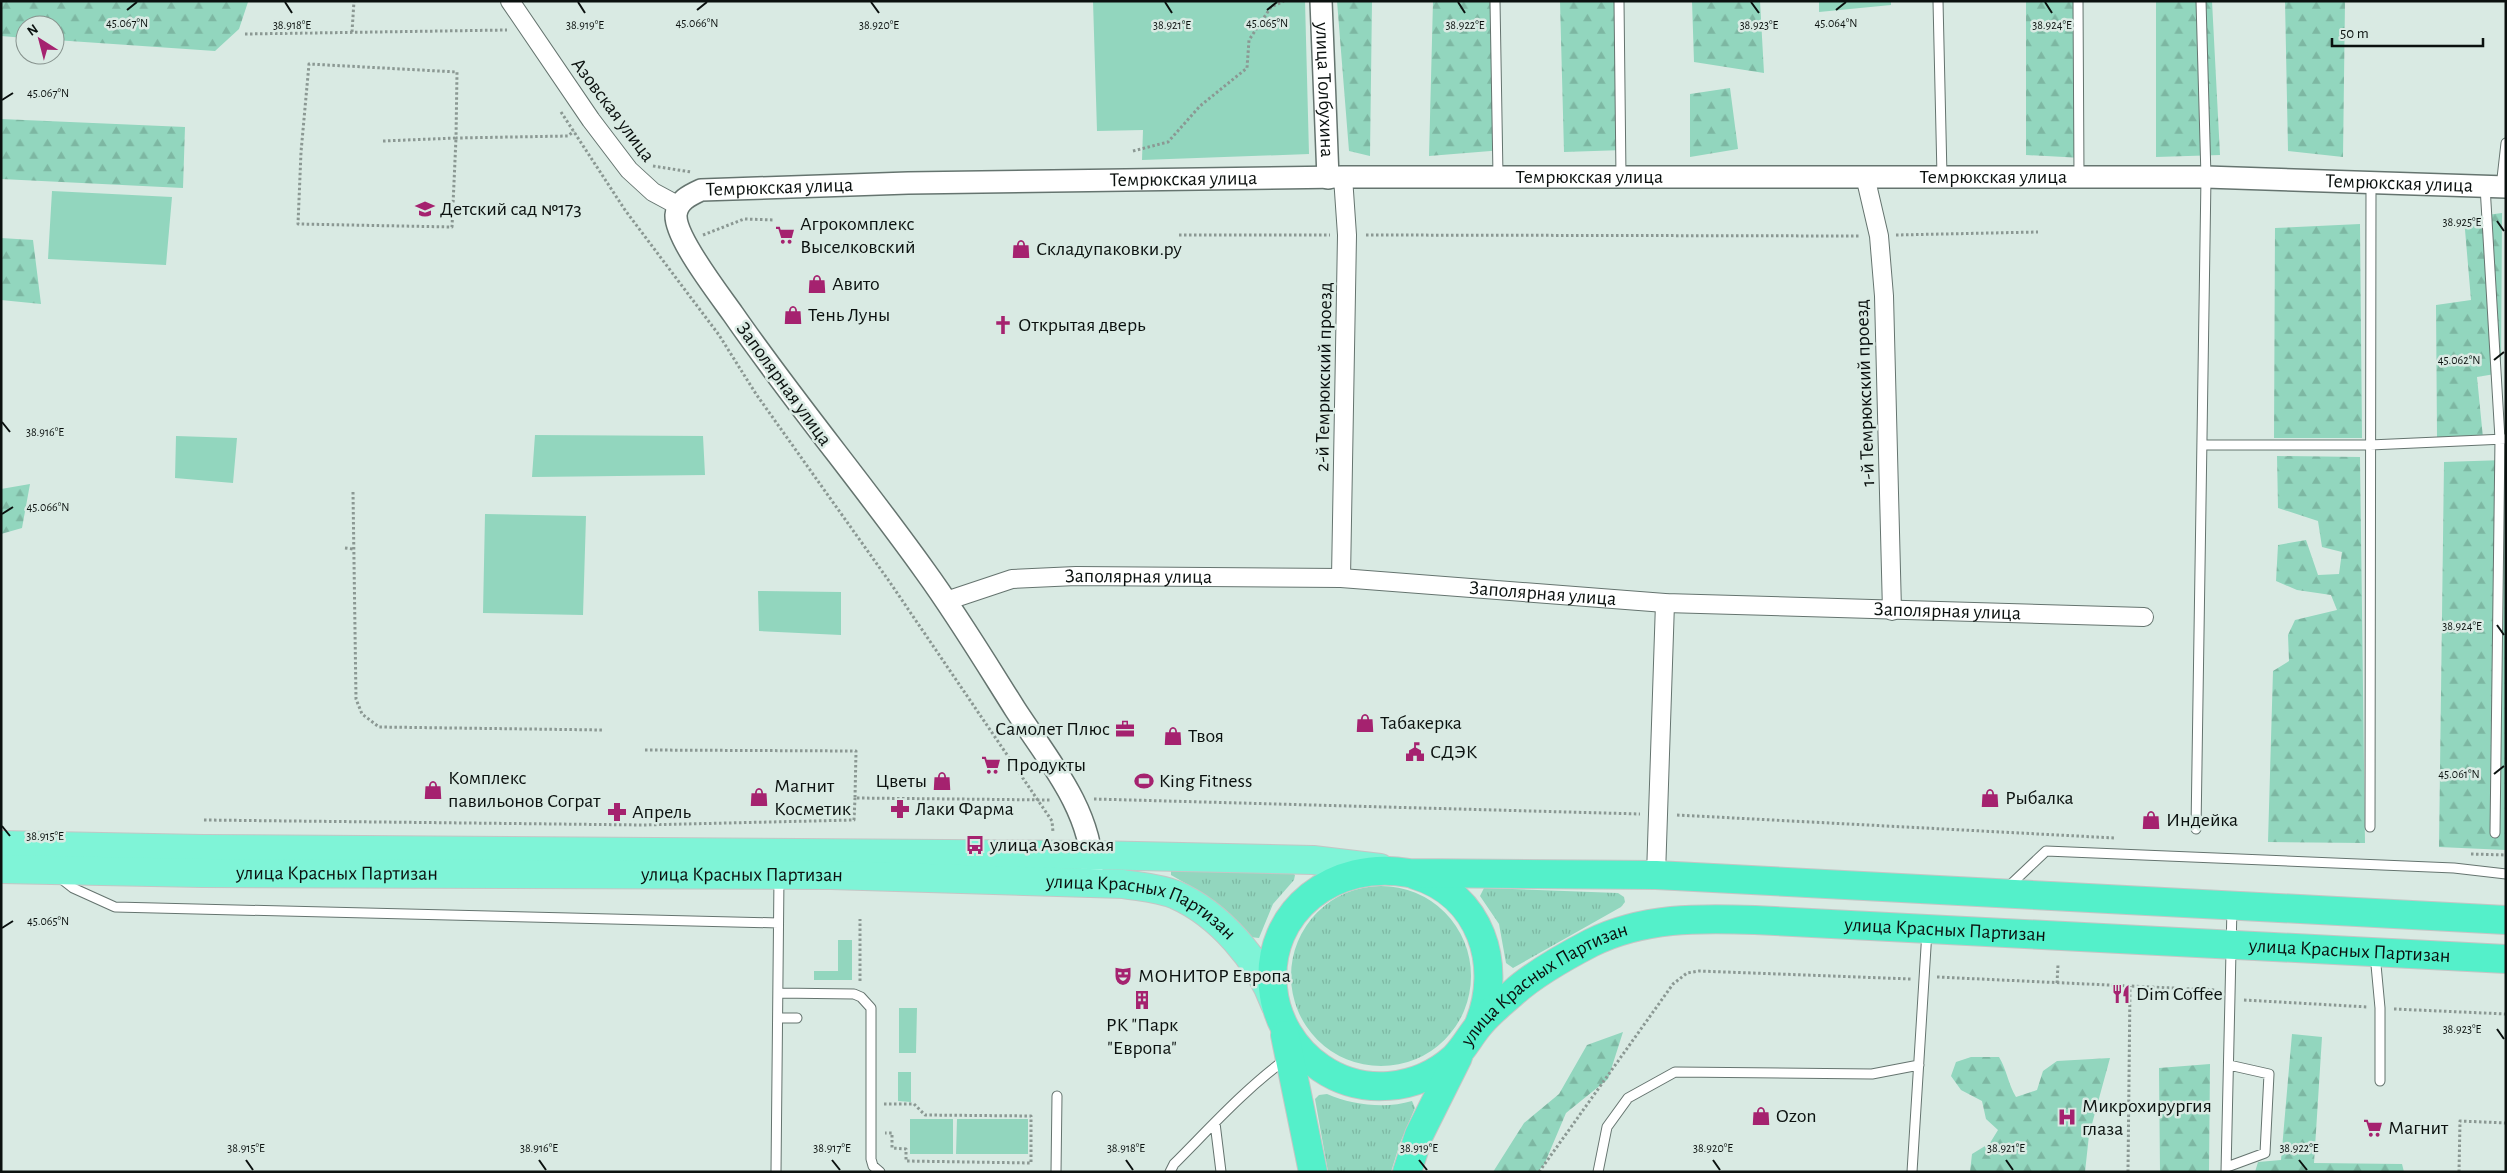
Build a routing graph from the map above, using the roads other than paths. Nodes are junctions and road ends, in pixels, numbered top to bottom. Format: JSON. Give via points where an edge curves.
{"nodes":[{"id":1,"x":510,"y":1,"type":"edge"},
{"id":2,"x":1321,"y":1,"type":"edge"},
{"id":3,"x":1495,"y":1,"type":"edge"},
{"id":4,"x":1619,"y":1,"type":"edge"},
{"id":5,"x":1938,"y":1,"type":"edge"},
{"id":6,"x":2078,"y":1,"type":"edge"},
{"id":7,"x":2201,"y":1,"type":"edge"},
{"id":8,"x":2506,"y":143,"type":"edge"},
{"id":9,"x":1865,"y":176,"type":"junction"},
{"id":10,"x":1942,"y":176,"type":"junction"},
{"id":11,"x":1336,"y":177,"type":"junction"},
{"id":12,"x":1498,"y":177,"type":"junction"},
{"id":13,"x":1621,"y":177,"type":"junction"},
{"id":14,"x":2079,"y":177,"type":"junction"},
{"id":15,"x":2206,"y":177,"type":"junction"},
{"id":16,"x":2370,"y":183,"type":"junction"},
{"id":17,"x":2497,"y":187,"type":"edge"},
{"id":18,"x":679,"y":206,"type":"junction"},
{"id":19,"x":2503,"y":438,"type":"edge"},
{"id":20,"x":2203,"y":445,"type":"junction"},
{"id":21,"x":2370,"y":445,"type":"junction"},
{"id":22,"x":1341,"y":578,"type":"junction"},
{"id":23,"x":946,"y":601,"type":"junction"},
{"id":24,"x":1665,"y":603,"type":"junction"},
{"id":25,"x":1892,"y":611,"type":"junction"},
{"id":26,"x":2144,"y":617,"type":"dead end"},
{"id":27,"x":2196,"y":828,"type":"dead end"},
{"id":28,"x":2370,"y":828,"type":"dead end"},
{"id":29,"x":2495,"y":833,"type":"dead end"},
{"id":30,"x":1088,"y":842,"type":"junction"},
{"id":31,"x":1,"y":845,"type":"edge"},
{"id":32,"x":51,"y":859,"type":"junction"},
{"id":33,"x":203,"y":861,"type":"junction"},
{"id":34,"x":1,"y":869,"type":"edge"},
{"id":35,"x":1401,"y":872,"type":"junction"},
{"id":36,"x":2506,"y":874,"type":"edge"},
{"id":37,"x":779,"y":875,"type":"junction"},
{"id":38,"x":1656,"y":875,"type":"junction"},
{"id":39,"x":1092,"y":883,"type":"junction"},
{"id":40,"x":2000,"y":895,"type":"junction"},
{"id":41,"x":2232,"y":905,"type":"junction"},
{"id":42,"x":2506,"y":920,"type":"edge"},
{"id":43,"x":778,"y":922,"type":"junction"},
{"id":44,"x":1927,"y":928,"type":"junction"},
{"id":45,"x":2230,"y":945,"type":"junction"},
{"id":46,"x":2376,"y":952,"type":"junction"},
{"id":47,"x":2506,"y":959,"type":"edge"},
{"id":48,"x":778,"y":993,"type":"junction"},
{"id":49,"x":1279,"y":1015,"type":"junction"},
{"id":50,"x":778,"y":1018,"type":"junction"},
{"id":51,"x":797,"y":1018,"type":"dead end"},
{"id":52,"x":1479,"y":1024,"type":"junction"},
{"id":53,"x":1463,"y":1049,"type":"junction"},
{"id":54,"x":1291,"y":1056,"type":"junction"},
{"id":55,"x":1919,"y":1065,"type":"junction"},
{"id":56,"x":2229,"y":1065,"type":"junction"},
{"id":57,"x":2380,"y":1081,"type":"dead end"},
{"id":58,"x":1057,"y":1096,"type":"dead end"},
{"id":59,"x":1215,"y":1123,"type":"junction"},
{"id":60,"x":2227,"y":1169,"type":"edge"},
{"id":61,"x":776,"y":1172,"type":"edge"},
{"id":62,"x":880,"y":1172,"type":"edge"},
{"id":63,"x":1056,"y":1172,"type":"edge"},
{"id":64,"x":1170,"y":1172,"type":"edge"},
{"id":65,"x":1221,"y":1172,"type":"edge"},
{"id":66,"x":1313,"y":1172,"type":"edge"},
{"id":67,"x":1407,"y":1172,"type":"edge"},
{"id":68,"x":1598,"y":1172,"type":"edge"},
{"id":69,"x":1912,"y":1172,"type":"edge"}],
"edges":[{"from":1,"to":18,"type":"street","name":"Азовская улица","via":[[629,170],[653,192]]},
{"from":2,"to":11,"type":"street","name":"улица Толбухина"},
{"from":3,"to":12,"type":"lane"},
{"from":4,"to":13,"type":"lane"},
{"from":5,"to":10,"type":"lane"},
{"from":6,"to":14,"type":"lane"},
{"from":7,"to":15,"type":"lane"},
{"from":8,"to":17,"type":"lane"},
{"from":9,"to":10,"type":"street","name":"Темрюкская улица"},
{"from":9,"to":13,"type":"street","name":"Темрюкская улица"},
{"from":9,"to":25,"type":"street","name":"1-й Темрюкский проезд","via":[[1879,236],[1884,296]]},
{"from":10,"to":14,"type":"street","name":"Темрюкская улица"},
{"from":11,"to":12,"type":"street","name":"Темрюкская улица"},
{"from":11,"to":18,"type":"street","name":"Темрюкская улица","via":[[908,183],[700,190]]},
{"from":11,"to":22,"type":"street","name":"2-й Темрюкский проезд","via":[[1347,235]]},
{"from":12,"to":13,"type":"street","name":"Темрюкская улица"},
{"from":14,"to":15,"type":"street","name":"Темрюкская улица"},
{"from":15,"to":16,"type":"street","name":"Темрюкская улица"},
{"from":15,"to":20,"type":"lane"},
{"from":16,"to":17,"type":"street","name":"Темрюкская улица"},
{"from":16,"to":21,"type":"lane"},
{"from":17,"to":19,"type":"lane"},
{"from":18,"to":23,"type":"street","name":"Заполярная улица","via":[[676,215],[681,234],[777,378]]},
{"from":19,"to":21,"type":"lane"},
{"from":19,"to":29,"type":"lane"},
{"from":20,"to":21,"type":"lane"},
{"from":20,"to":27,"type":"lane"},
{"from":21,"to":28,"type":"lane"},
{"from":22,"to":23,"type":"street","name":"Заполярная улица","via":[[1076,576],[1012,579]]},
{"from":22,"to":24,"type":"street","name":"Заполярная улица"},
{"from":23,"to":30,"type":"street","name":"Заполярная улица","via":[[1074,799]]},
{"from":24,"to":25,"type":"street","name":"Заполярная улица"},
{"from":24,"to":38,"type":"street"},
{"from":25,"to":26,"type":"street","name":"Заполярная улица"},
{"from":30,"to":33,"type":"main road","name":"улица Красных Партизан"},
{"from":30,"to":35,"type":"main road","name":"улица Красных Партизан","via":[[1313,860]]},
{"from":30,"to":39,"type":"street"},
{"from":31,"to":32,"type":"main road","name":"улица Красных Партизан"},
{"from":32,"to":33,"type":"main road","name":"улица Красных Партизан"},
{"from":32,"to":34,"type":"main road","name":"улица Красных Партизан"},
{"from":32,"to":43,"type":"lane","via":[[73,888],[115,907]]},
{"from":33,"to":37,"type":"main road","name":"улица Красных Партизан"},
{"from":35,"to":38,"type":"highway","name":"улица Красных Партизан"},
{"from":35,"to":49,"type":"highway","via":[[1364,871],[1339,878],[1317,890],[1298,908],[1284,929],[1274,958],[1272,978]]},
{"from":35,"to":52,"type":"highway","via":[[1429,880],[1451,895],[1480,932],[1487,952],[1490,984]]},
{"from":36,"to":40,"type":"lane","via":[[2454,868],[2046,851]]},
{"from":37,"to":39,"type":"main road","name":"улица Красных Партизан"},
{"from":37,"to":43,"type":"lane"},
{"from":38,"to":40,"type":"highway","name":"улица Красных Партизан"},
{"from":39,"to":49,"type":"main road","name":"улица Красных Партизан","via":[[1158,890],[1198,908],[1254,962]]},
{"from":40,"to":41,"type":"highway","name":"улица Красных Партизан"},
{"from":41,"to":42,"type":"highway","name":"улица Красных Партизан"},
{"from":41,"to":45,"type":"lane"},
{"from":43,"to":48,"type":"lane"},
{"from":44,"to":45,"type":"highway","name":"улица Красных Партизан"},
{"from":44,"to":52,"type":"highway","name":"улица Красных Партизан","via":[[1692,918],[1663,921],[1608,936],[1567,956],[1515,991]]},
{"from":44,"to":55,"type":"lane"},
{"from":45,"to":46,"type":"highway","name":"улица Красных Партизан"},
{"from":45,"to":56,"type":"lane"},
{"from":46,"to":47,"type":"highway","name":"улица Красных Партизан"},
{"from":46,"to":57,"type":"lane"},
{"from":48,"to":50,"type":"lane"},
{"from":48,"to":62,"type":"lane","via":[[858,994],[869,1005],[872,1012],[871,1159]]},
{"from":49,"to":53,"type":"highway","name":"улица Красных Партизан","via":[[1292,1040],[1313,1063],[1339,1078],[1364,1085],[1390,1086],[1420,1079],[1448,1064]]},
{"from":49,"to":54,"type":"highway"},
{"from":50,"to":51,"type":"lane"},
{"from":50,"to":61,"type":"lane"},
{"from":52,"to":53,"type":"highway","name":"улица Красных Партизан"},
{"from":53,"to":67,"type":"highway","via":[[1419,1135]]},
{"from":54,"to":59,"type":"lane"},
{"from":54,"to":66,"type":"highway"},
{"from":55,"to":68,"type":"lane","via":[[1872,1074],[1676,1072],[1628,1098],[1607,1127]]},
{"from":55,"to":69,"type":"lane"},
{"from":56,"to":60,"type":"lane"},
{"from":56,"to":60,"type":"lane","via":[[2269,1074],[2265,1152]]},
{"from":58,"to":63,"type":"lane"},
{"from":59,"to":64,"type":"lane"},
{"from":59,"to":65,"type":"lane"}]}
